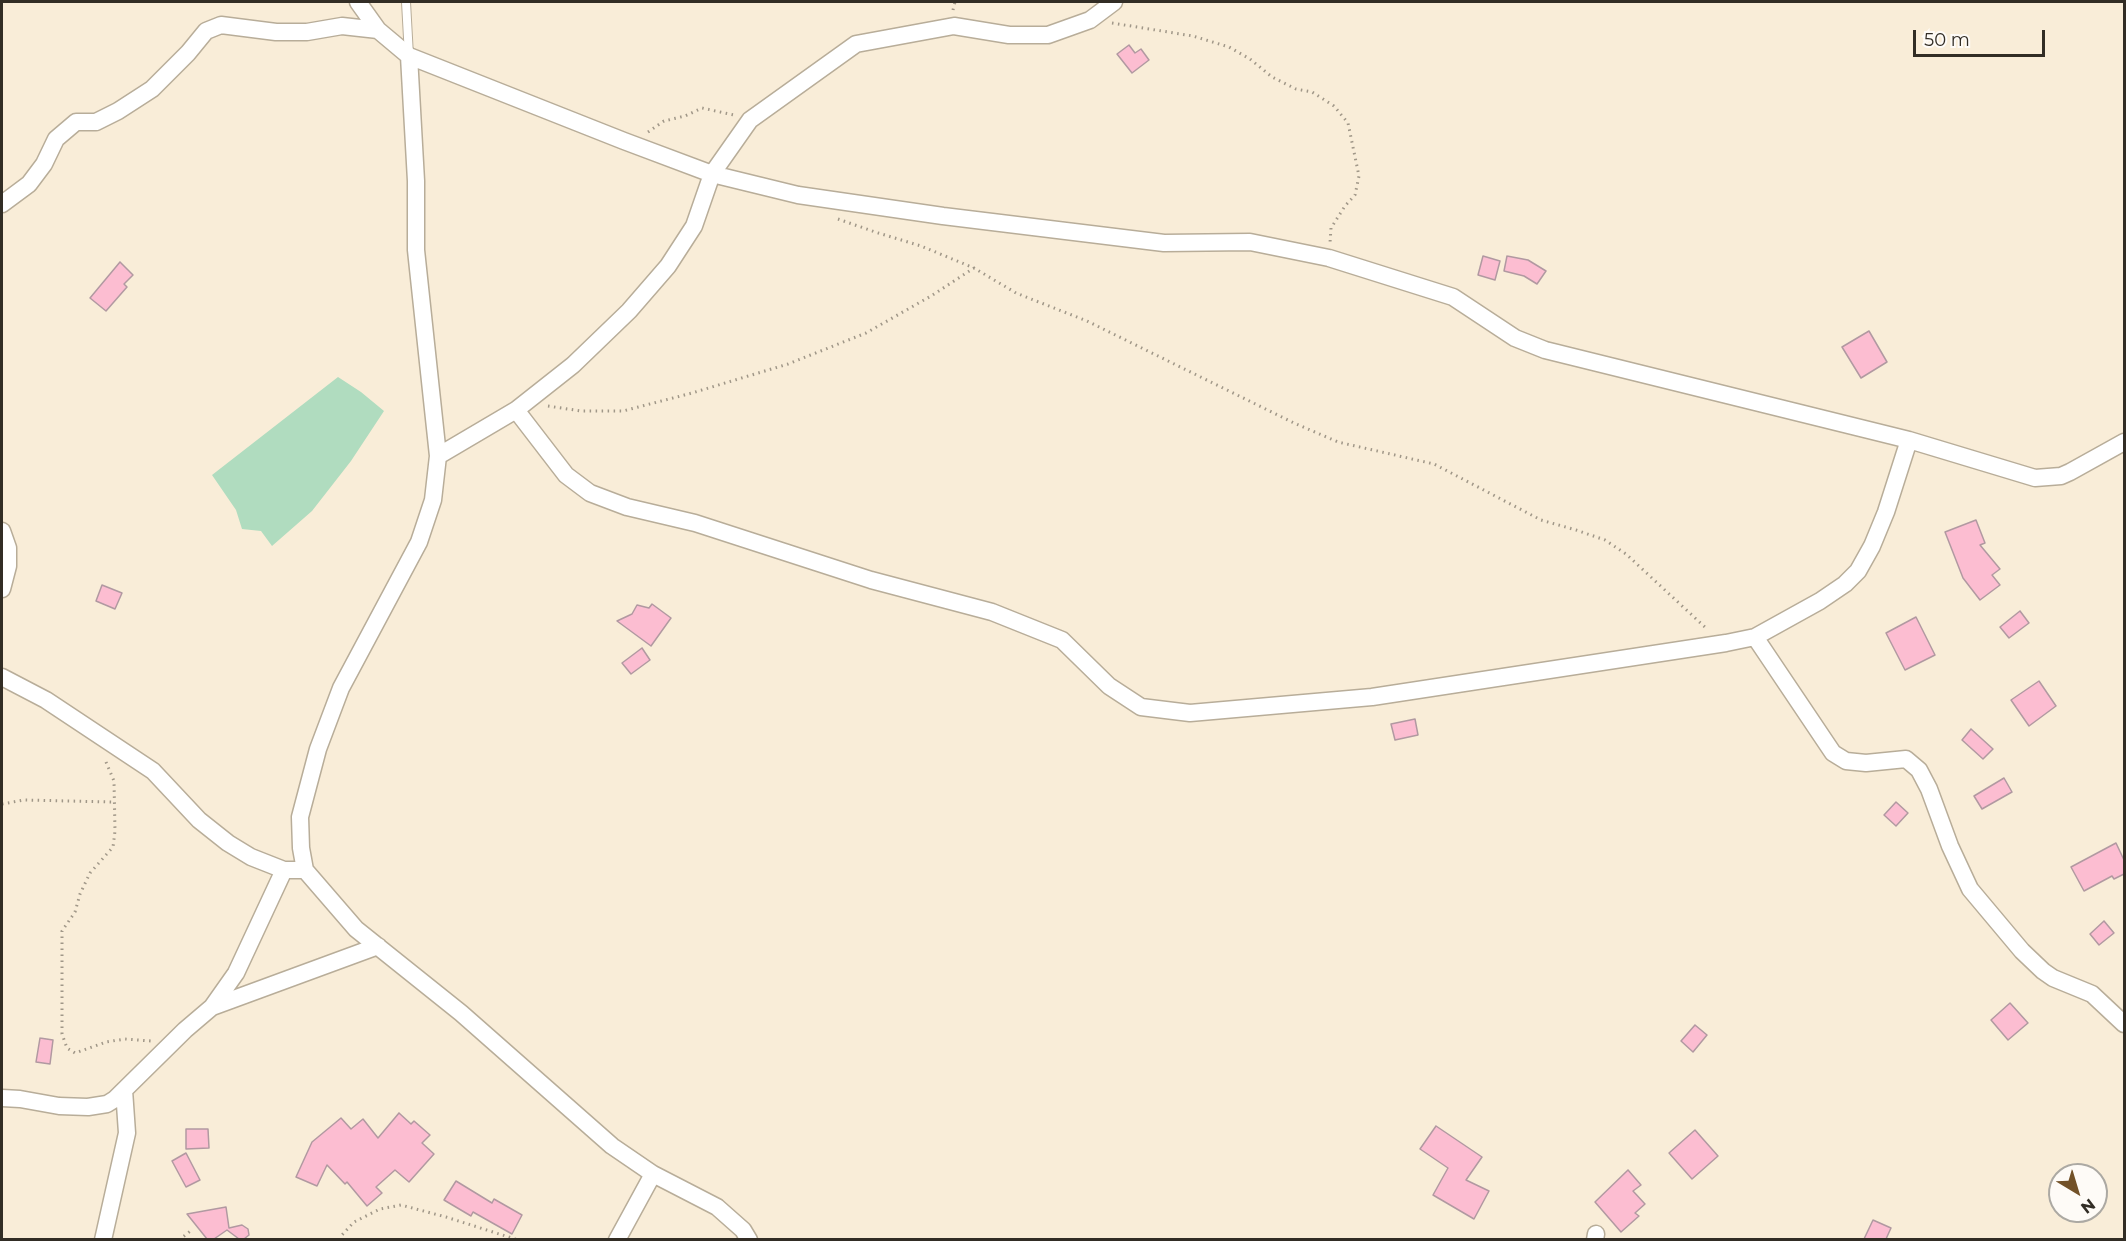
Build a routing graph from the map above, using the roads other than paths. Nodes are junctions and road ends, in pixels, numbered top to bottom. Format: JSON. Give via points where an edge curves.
{"nodes":[{"id":1,"x":358,"y":2,"type":"edge"},
{"id":2,"x":406,"y":2,"type":"edge"},
{"id":3,"x":1114,"y":2,"type":"edge"},
{"id":4,"x":378,"y":30,"type":"junction"},
{"id":5,"x":409,"y":56,"type":"junction"},
{"id":6,"x":712,"y":174,"type":"junction"},
{"id":7,"x":2,"y":204,"type":"edge"},
{"id":8,"x":521,"y":406,"type":"junction"},
{"id":9,"x":1909,"y":440,"type":"junction"},
{"id":10,"x":2124,"y":442,"type":"edge"},
{"id":11,"x":438,"y":456,"type":"junction"},
{"id":12,"x":2,"y":531,"type":"edge"},
{"id":13,"x":2,"y":589,"type":"edge"},
{"id":14,"x":1755,"y":637,"type":"junction"},
{"id":15,"x":2,"y":677,"type":"edge"},
{"id":16,"x":284,"y":870,"type":"junction"},
{"id":17,"x":305,"y":870,"type":"junction"},
{"id":18,"x":378,"y":946,"type":"junction"},
{"id":19,"x":212,"y":1007,"type":"junction"},
{"id":20,"x":2124,"y":1024,"type":"edge"},
{"id":21,"x":124,"y":1090,"type":"junction"},
{"id":22,"x":2,"y":1098,"type":"edge"},
{"id":23,"x":653,"y":1174,"type":"junction"},
{"id":24,"x":103,"y":1239,"type":"edge"},
{"id":25,"x":617,"y":1239,"type":"edge"},
{"id":26,"x":749,"y":1239,"type":"edge"}],
"edges":[{"from":1,"to":4,"type":"street"},
{"from":2,"to":5,"type":"lane"},
{"from":3,"to":6,"type":"street","via":[[1090,20],[1048,35],[1009,35],[954,26],[855,44],[750,120]]},
{"from":4,"to":5,"type":"street"},
{"from":4,"to":7,"type":"street","via":[[342,26],[276,32],[221,25],[206,31],[152,89],[96,122],[76,122],[56,139],[29,184]]},
{"from":5,"to":6,"type":"street"},
{"from":5,"to":11,"type":"street","via":[[416,250]]},
{"from":6,"to":8,"type":"street","via":[[694,226],[668,266],[629,311],[573,365]]},
{"from":6,"to":9,"type":"street","via":[[798,195],[999,223],[1164,243],[1250,242],[1329,258],[1453,297],[1515,338],[1545,350]]},
{"from":8,"to":11,"type":"street"},
{"from":8,"to":14,"type":"street","via":[[566,475],[590,492],[627,507],[696,523],[871,580],[1002,616],[1062,640],[1109,686],[1141,707],[1190,713],[1372,697]]},
{"from":9,"to":10,"type":"street","via":[[2035,478],[2061,476]]},
{"from":9,"to":14,"type":"street","via":[[1886,512],[1858,571],[1820,601]]},
{"from":11,"to":17,"type":"street","via":[[434,500],[419,542],[341,688],[318,749],[300,817]]},
{"from":12,"to":13,"type":"street","via":[[8,548],[8,566]]},
{"from":14,"to":20,"type":"street","via":[[1833,753],[1866,763],[1906,759],[1919,770],[1970,889],[2043,971],[2092,994]]},
{"from":15,"to":16,"type":"street","via":[[46,700],[153,771],[199,820],[228,843]]},
{"from":16,"to":17,"type":"street"},
{"from":16,"to":19,"type":"street","via":[[236,972]]},
{"from":17,"to":18,"type":"street","via":[[356,929]]},
{"from":18,"to":19,"type":"street"},
{"from":18,"to":23,"type":"street","via":[[603,1138]]},
{"from":19,"to":21,"type":"street"},
{"from":21,"to":22,"type":"street","via":[[99,1106],[59,1106]]},
{"from":21,"to":24,"type":"street","via":[[127,1133]]},
{"from":23,"to":25,"type":"street"},
{"from":23,"to":26,"type":"street","via":[[717,1207]]}]}
